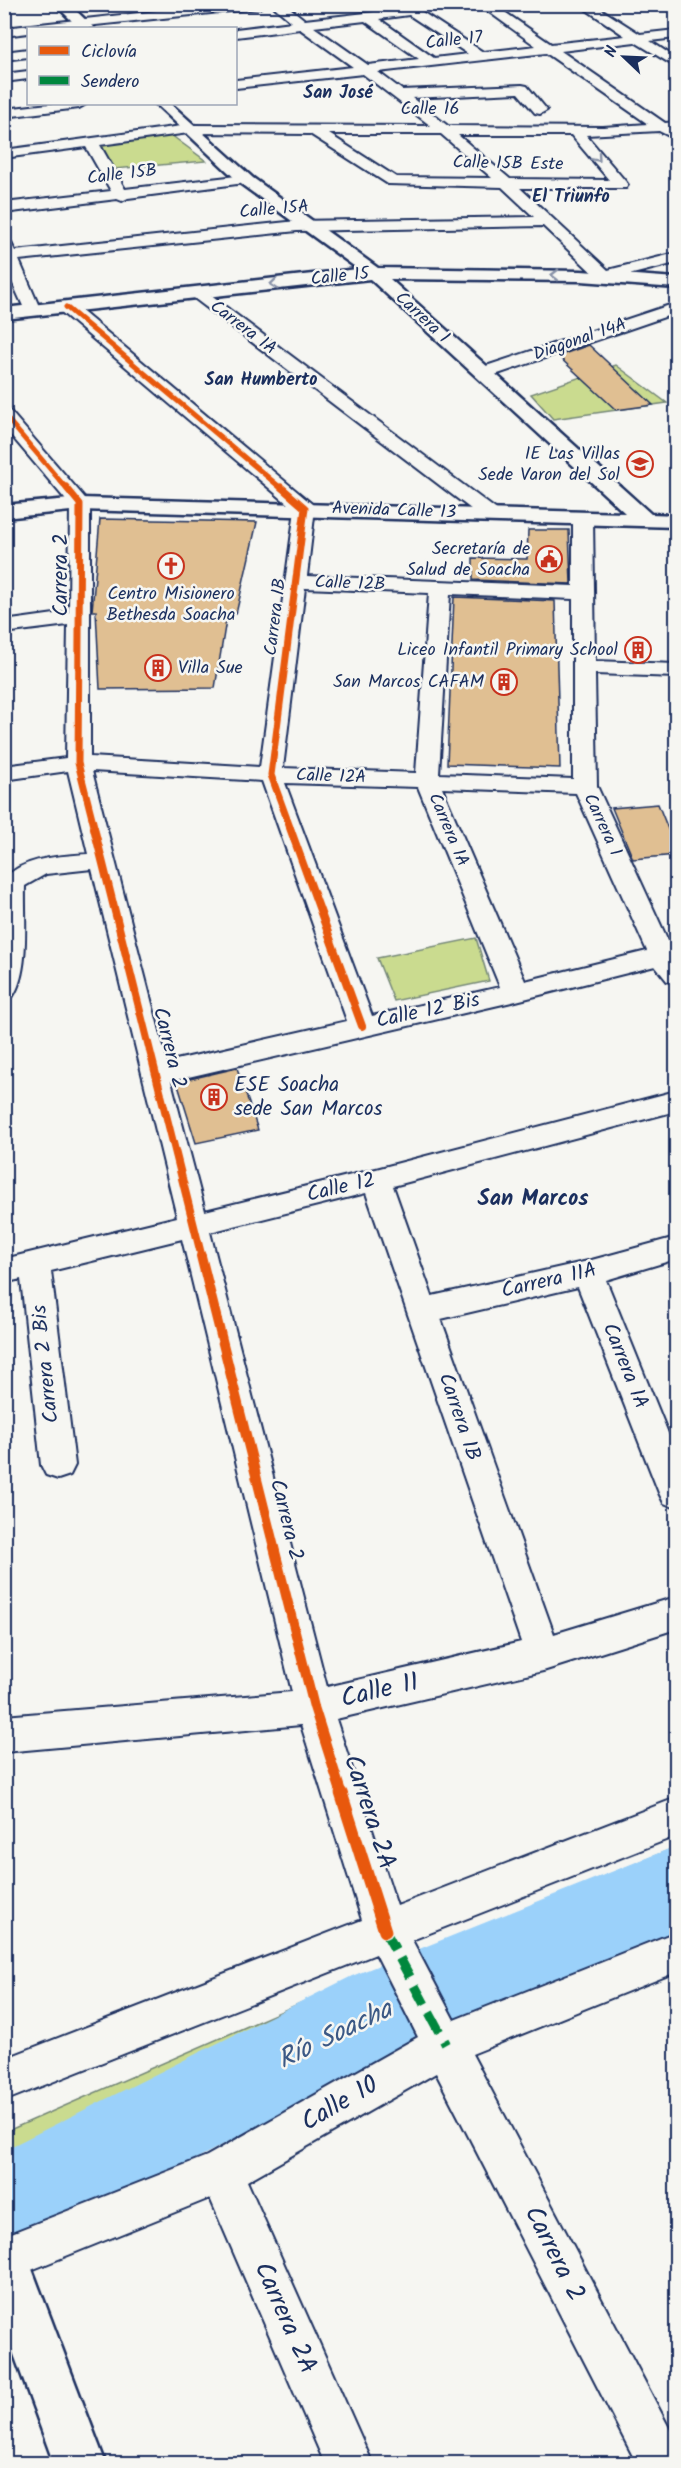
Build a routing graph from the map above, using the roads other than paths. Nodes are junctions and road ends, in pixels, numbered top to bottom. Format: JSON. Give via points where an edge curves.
{"nodes":[{"id":1,"x":62,"y":4,"type":"edge"},
{"id":2,"x":259,"y":4,"type":"edge"},
{"id":3,"x":277,"y":4,"type":"edge"},
{"id":4,"x":484,"y":4,"type":"edge"},
{"id":5,"x":584,"y":4,"type":"edge"},
{"id":6,"x":406,"y":8,"type":"edge"},
{"id":7,"x":368,"y":16,"type":"junction"},
{"id":8,"x":301,"y":25,"type":"junction"},
{"id":9,"x":85,"y":26,"type":"edge"},
{"id":10,"x":61,"y":27,"type":"edge"},
{"id":11,"x":27,"y":29,"type":"edge"},
{"id":12,"x":4,"y":32,"type":"edge"},
{"id":13,"x":237,"y":33,"type":"edge"},
{"id":14,"x":676,"y":34,"type":"edge"},
{"id":15,"x":639,"y":39,"type":"junction"},
{"id":16,"x":550,"y":49,"type":"junction"},
{"id":17,"x":27,"y":53,"type":"edge"},
{"id":18,"x":4,"y":56,"type":"edge"},
{"id":19,"x":480,"y":56,"type":"junction"},
{"id":20,"x":432,"y":62,"type":"junction"},
{"id":21,"x":676,"y":63,"type":"edge"},
{"id":22,"x":364,"y":69,"type":"junction"},
{"id":23,"x":27,"y":75,"type":"edge"},
{"id":24,"x":4,"y":78,"type":"edge"},
{"id":25,"x":237,"y":84,"type":"edge"},
{"id":26,"x":399,"y":94,"type":"junction"},
{"id":27,"x":71,"y":105,"type":"edge"},
{"id":28,"x":164,"y":105,"type":"edge"},
{"id":29,"x":540,"y":110,"type":"dead end"},
{"id":30,"x":4,"y":113,"type":"edge"},
{"id":31,"x":670,"y":127,"type":"edge"},
{"id":32,"x":189,"y":129,"type":"junction"},
{"id":33,"x":312,"y":129,"type":"junction"},
{"id":34,"x":441,"y":129,"type":"junction"},
{"id":35,"x":574,"y":130,"type":"junction"},
{"id":36,"x":676,"y":137,"type":"edge"},
{"id":37,"x":91,"y":143,"type":"junction"},
{"id":38,"x":4,"y":154,"type":"edge"},
{"id":39,"x":245,"y":179,"type":"junction"},
{"id":40,"x":508,"y":184,"type":"junction"},
{"id":41,"x":122,"y":196,"type":"junction"},
{"id":42,"x":4,"y":208,"type":"edge"},
{"id":43,"x":548,"y":221,"type":"junction"},
{"id":44,"x":308,"y":226,"type":"junction"},
{"id":45,"x":6,"y":252,"type":"edge"},
{"id":46,"x":676,"y":258,"type":"edge"},
{"id":47,"x":374,"y":273,"type":"junction"},
{"id":48,"x":605,"y":276,"type":"junction"},
{"id":49,"x":676,"y":283,"type":"edge"},
{"id":50,"x":196,"y":292,"type":"junction"},
{"id":51,"x":66,"y":307,"type":"junction"},
{"id":52,"x":676,"y":308,"type":"edge"},
{"id":53,"x":33,"y":311,"type":"junction"},
{"id":54,"x":4,"y":314,"type":"edge"},
{"id":55,"x":483,"y":373,"type":"junction"},
{"id":56,"x":4,"y":415,"type":"edge"},
{"id":57,"x":80,"y":504,"type":"junction"},
{"id":58,"x":305,"y":508,"type":"junction"},
{"id":59,"x":4,"y":512,"type":"edge"},
{"id":60,"x":491,"y":515,"type":"junction"},
{"id":61,"x":583,"y":518,"type":"junction"},
{"id":62,"x":645,"y":520,"type":"junction"},
{"id":63,"x":676,"y":521,"type":"edge"},
{"id":64,"x":297,"y":582,"type":"junction"},
{"id":65,"x":440,"y":587,"type":"junction"},
{"id":66,"x":582,"y":593,"type":"junction"},
{"id":67,"x":79,"y":617,"type":"junction"},
{"id":68,"x":4,"y":627,"type":"edge"},
{"id":69,"x":583,"y":667,"type":"junction"},
{"id":70,"x":676,"y":670,"type":"edge"},
{"id":71,"x":78,"y":763,"type":"junction"},
{"id":72,"x":4,"y":772,"type":"edge"},
{"id":73,"x":271,"y":775,"type":"junction"},
{"id":74,"x":427,"y":780,"type":"junction"},
{"id":75,"x":585,"y":786,"type":"junction"},
{"id":76,"x":103,"y":860,"type":"junction"},
{"id":77,"x":672,"y":961,"type":"edge"},
{"id":78,"x":4,"y":990,"type":"edge"},
{"id":79,"x":516,"y":992,"type":"junction"},
{"id":80,"x":362,"y":1026,"type":"junction"},
{"id":81,"x":157,"y":1074,"type":"junction"},
{"id":82,"x":676,"y":1101,"type":"edge"},
{"id":83,"x":375,"y":1180,"type":"junction"},
{"id":84,"x":193,"y":1223,"type":"junction"},
{"id":85,"x":676,"y":1248,"type":"edge"},
{"id":86,"x":35,"y":1263,"type":"junction"},
{"id":87,"x":4,"y":1270,"type":"edge"},
{"id":88,"x":588,"y":1273,"type":"junction"},
{"id":89,"x":422,"y":1311,"type":"junction"},
{"id":90,"x":58,"y":1465,"type":"dead end"},
{"id":91,"x":676,"y":1493,"type":"edge"},
{"id":92,"x":676,"y":1613,"type":"edge"},
{"id":93,"x":543,"y":1654,"type":"junction"},
{"id":94,"x":314,"y":1707,"type":"junction"},
{"id":95,"x":4,"y":1734,"type":"edge"},
{"id":96,"x":676,"y":1817,"type":"edge"},
{"id":97,"x":388,"y":1938,"type":"junction"},
{"id":98,"x":676,"y":1952,"type":"edge"},
{"id":99,"x":441,"y":2037,"type":"junction"},
{"id":100,"x":4,"y":2080,"type":"edge"},
{"id":101,"x":221,"y":2172,"type":"junction"},
{"id":102,"x":5,"y":2258,"type":"edge"},
{"id":103,"x":80,"y":2463,"type":"edge"},
{"id":104,"x":349,"y":2463,"type":"edge"},
{"id":105,"x":663,"y":2463,"type":"edge"}],
"edges":[{"from":1,"to":9,"type":"street"},
{"from":2,"to":9,"type":"street"},
{"from":3,"to":8,"type":"street"},
{"from":4,"to":16,"type":"street"},
{"from":5,"to":15,"type":"street"},
{"from":6,"to":7,"type":"street"},
{"from":6,"to":19,"type":"street"},
{"from":7,"to":8,"type":"street"},
{"from":7,"to":20,"type":"street"},
{"from":8,"to":13,"type":"street"},
{"from":8,"to":22,"type":"street"},
{"from":9,"to":10,"type":"street"},
{"from":11,"to":12,"type":"street"},
{"from":14,"to":15,"type":"street","name":"Calle 17"},
{"from":15,"to":16,"type":"street","name":"Calle 17"},
{"from":15,"to":21,"type":"street"},
{"from":16,"to":19,"type":"street","name":"Calle 17"},
{"from":16,"to":31,"type":"street"},
{"from":17,"to":18,"type":"street"},
{"from":19,"to":20,"type":"street","name":"Calle 17"},
{"from":20,"to":22,"type":"street","name":"Calle 17"},
{"from":22,"to":25,"type":"street","name":"Calle 17"},
{"from":22,"to":26,"type":"street"},
{"from":23,"to":24,"type":"street"},
{"from":26,"to":29,"type":"street","via":[[522,89]]},
{"from":26,"to":34,"type":"street"},
{"from":27,"to":30,"type":"street"},
{"from":28,"to":32,"type":"street","name":"Carrera 1"},
{"from":31,"to":35,"type":"street","name":"Calle 16"},
{"from":31,"to":36,"type":"street"},
{"from":32,"to":33,"type":"street","name":"Calle 16"},
{"from":32,"to":37,"type":"street","name":"Calle 16"},
{"from":32,"to":39,"type":"street","name":"Carrera 1"},
{"from":33,"to":34,"type":"street","name":"Calle 16"},
{"from":33,"to":40,"type":"street","name":"Calle 15B Este","via":[[393,181]]},
{"from":34,"to":35,"type":"street","name":"Calle 16"},
{"from":34,"to":40,"type":"street"},
{"from":35,"to":40,"type":"street","name":"Calle 15B Este","one_way":true,"via":[[621,185]]},
{"from":37,"to":38,"type":"street","name":"Calle 16"},
{"from":37,"to":41,"type":"street"},
{"from":39,"to":41,"type":"street","name":"Calle 15B"},
{"from":39,"to":44,"type":"street","name":"Carrera 1"},
{"from":40,"to":43,"type":"street"},
{"from":41,"to":42,"type":"street","name":"Calle 15B"},
{"from":43,"to":44,"type":"street","name":"Calle 15A"},
{"from":43,"to":48,"type":"street"},
{"from":44,"to":45,"type":"street","name":"Calle 15A"},
{"from":44,"to":47,"type":"street","name":"Carrera 1"},
{"from":45,"to":53,"type":"street"},
{"from":46,"to":48,"type":"street"},
{"from":48,"to":47,"type":"street","name":"Calle 15","one_way":true},
{"from":47,"to":50,"type":"street","name":"Calle 15","one_way":true},
{"from":47,"to":55,"type":"street","name":"Carrera 1"},
{"from":48,"to":49,"type":"street","name":"Calle 15"},
{"from":50,"to":51,"type":"street","name":"Calle 15"},
{"from":50,"to":60,"type":"street","name":"Carrera 1A"},
{"from":51,"to":53,"type":"street","name":"Calle 15"},
{"from":51,"to":58,"type":"street"},
{"from":52,"to":55,"type":"street","name":"Diagonal 14A"},
{"from":53,"to":54,"type":"street","name":"Calle 15"},
{"from":55,"to":62,"type":"street","name":"Carrera 1"},
{"from":56,"to":57,"type":"street","name":"Carrera 2"},
{"from":57,"to":58,"type":"street","name":"Avenida Calle 13"},
{"from":57,"to":59,"type":"street","name":"Avenida Calle 13"},
{"from":57,"to":67,"type":"street","name":"Carrera 2"},
{"from":58,"to":60,"type":"street","name":"Avenida Calle 13"},
{"from":58,"to":64,"type":"street","name":"Carrera 1B"},
{"from":60,"to":61,"type":"street","name":"Avenida Calle 13"},
{"from":61,"to":62,"type":"street","name":"Avenida Calle 13"},
{"from":61,"to":66,"type":"street","name":"Carrera 1"},
{"from":62,"to":63,"type":"street","name":"Avenida Calle 13"},
{"from":64,"to":65,"type":"street","name":"Calle 12B"},
{"from":64,"to":73,"type":"street","name":"Carrera 1B"},
{"from":65,"to":66,"type":"street","name":"Calle 12B"},
{"from":65,"to":74,"type":"street","name":"Carrera 1A"},
{"from":66,"to":69,"type":"street","name":"Carrera 1"},
{"from":67,"to":68,"type":"street"},
{"from":67,"to":71,"type":"street","name":"Carrera 2"},
{"from":69,"to":70,"type":"street"},
{"from":69,"to":75,"type":"street","name":"Carrera 1"},
{"from":71,"to":72,"type":"street","name":"Calle 12A"},
{"from":71,"to":73,"type":"street","name":"Calle 12A"},
{"from":71,"to":76,"type":"street","name":"Carrera 2"},
{"from":73,"to":74,"type":"street","name":"Calle 12A"},
{"from":73,"to":80,"type":"street","name":"Carrera 1B"},
{"from":74,"to":75,"type":"street","name":"Calle 12A"},
{"from":74,"to":79,"type":"street","name":"Carrera 1A"},
{"from":75,"to":77,"type":"street","name":"Carrera 1"},
{"from":76,"to":78,"type":"street","via":[[29,870],[16,879],[10,963]]},
{"from":76,"to":81,"type":"street","name":"Carrera 2"},
{"from":77,"to":79,"type":"street","name":"Calle 12 Bis"},
{"from":79,"to":80,"type":"street","name":"Calle 12 Bis"},
{"from":80,"to":81,"type":"street","name":"Calle 12 Bis"},
{"from":81,"to":84,"type":"street","name":"Carrera 2"},
{"from":82,"to":83,"type":"street","name":"Calle 12"},
{"from":83,"to":84,"type":"street","name":"Calle 12"},
{"from":83,"to":89,"type":"street","name":"Carrera 1B"},
{"from":84,"to":86,"type":"street","name":"Calle 12"},
{"from":84,"to":94,"type":"street","name":"Carrera 2"},
{"from":85,"to":88,"type":"street","name":"Carrera 11A"},
{"from":86,"to":87,"type":"street","name":"Calle 12"},
{"from":86,"to":90,"type":"street","name":"Carrera 2 Bis"},
{"from":88,"to":89,"type":"street","name":"Carrera 11A"},
{"from":88,"to":91,"type":"street","name":"Carrera 1A"},
{"from":89,"to":93,"type":"street","name":"Carrera 1B"},
{"from":92,"to":93,"type":"street","name":"Calle 11"},
{"from":93,"to":94,"type":"street","name":"Calle 11"},
{"from":94,"to":95,"type":"street","name":"Calle 11"},
{"from":94,"to":97,"type":"street","name":"Carrera 2A"},
{"from":96,"to":97,"type":"street"},
{"from":97,"to":99,"type":"street","name":"Carrera 2A"},
{"from":97,"to":100,"type":"street"},
{"from":98,"to":99,"type":"street","name":"Calle 10"},
{"from":99,"to":101,"type":"street","name":"Calle 10"},
{"from":99,"to":105,"type":"street","name":"Carrera 2"},
{"from":101,"to":102,"type":"street","name":"Calle 10"},
{"from":101,"to":104,"type":"street","name":"Carrera 2A"},
{"from":102,"to":103,"type":"street"}]}
